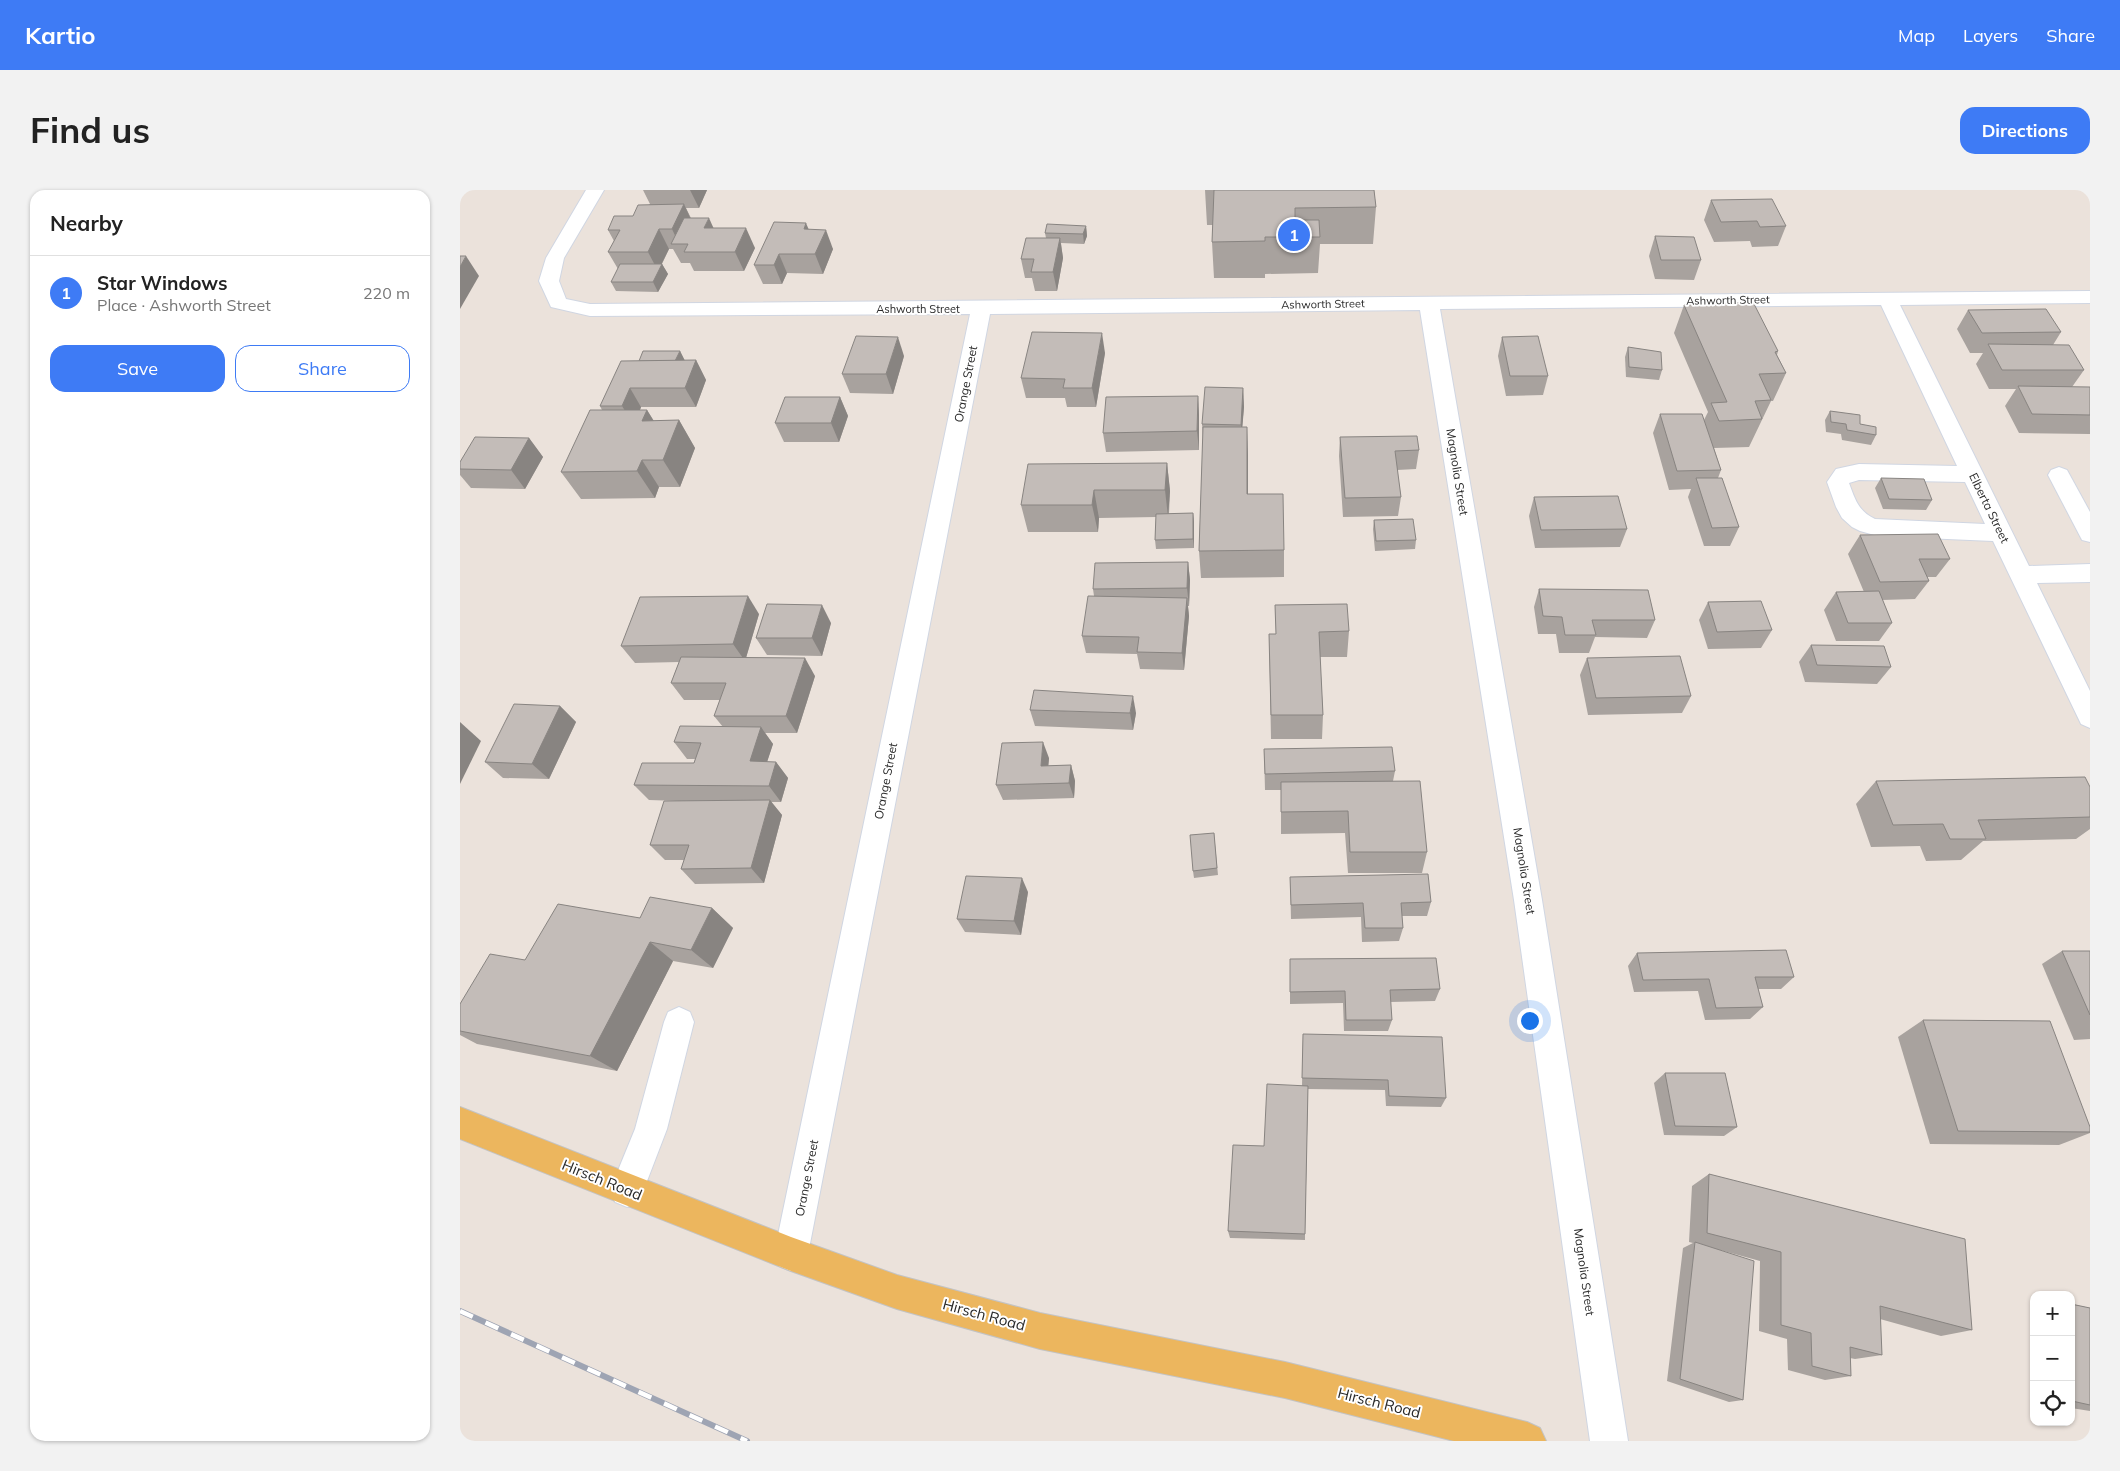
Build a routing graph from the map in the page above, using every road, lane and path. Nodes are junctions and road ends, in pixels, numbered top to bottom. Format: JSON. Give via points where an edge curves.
{"nodes":[{"id":1,"x":595,"y":190,"type":"edge"},
{"id":2,"x":2090,"y":296,"type":"edge"},
{"id":3,"x":1887,"y":298,"type":"junction"},
{"id":4,"x":1429,"y":302,"type":"junction"},
{"id":5,"x":981,"y":308,"type":"junction"},
{"id":6,"x":1973,"y":474,"type":"junction"},
{"id":7,"x":2059,"y":475,"type":"dead end"},
{"id":8,"x":2001,"y":533,"type":"junction"},
{"id":9,"x":2090,"y":534,"type":"edge"},
{"id":10,"x":2090,"y":573,"type":"edge"},
{"id":11,"x":2021,"y":575,"type":"junction"},
{"id":12,"x":2090,"y":717,"type":"edge"},
{"id":13,"x":679,"y":1022,"type":"dead end"},
{"id":14,"x":460,"y":1123,"type":"edge"},
{"id":15,"x":627,"y":1190,"type":"junction"},
{"id":16,"x":791,"y":1254,"type":"junction"},
{"id":17,"x":1527,"y":1441,"type":"edge"},
{"id":18,"x":1609,"y":1441,"type":"edge"}],
"edges":[{"from":1,"to":5,"type":"street","name":"Ashworth Street","via":[[555,258],[549,281],[558,303],[590,310]]},
{"from":2,"to":3,"type":"street","name":"Ashworth Street"},
{"from":3,"to":4,"type":"street","name":"Ashworth Street"},
{"from":3,"to":6,"type":"street","name":"Elberta Street"},
{"from":4,"to":5,"type":"street","name":"Ashworth Street"},
{"from":4,"to":18,"type":"street","name":"Magnolia Street","via":[[1528,900]]},
{"from":5,"to":16,"type":"street","name":"Orange Street"},
{"from":6,"to":8,"type":"street","name":"Elberta Street"},
{"from":6,"to":8,"type":"street","via":[[1859,472],[1844,474],[1838,482],[1850,515],[1862,525]]},
{"from":7,"to":9,"type":"street"},
{"from":8,"to":11,"type":"street","name":"Elberta Street"},
{"from":10,"to":11,"type":"street"},
{"from":11,"to":12,"type":"street","name":"Elberta Street"},
{"from":13,"to":15,"type":"street","via":[[651,1129]]},
{"from":14,"to":15,"type":"main road","name":"Hirsch Road"},
{"from":15,"to":16,"type":"main road","name":"Hirsch Road"},
{"from":16,"to":17,"type":"main road","name":"Hirsch Road","via":[[897,1292],[1040,1331],[1285,1380]]}]}
